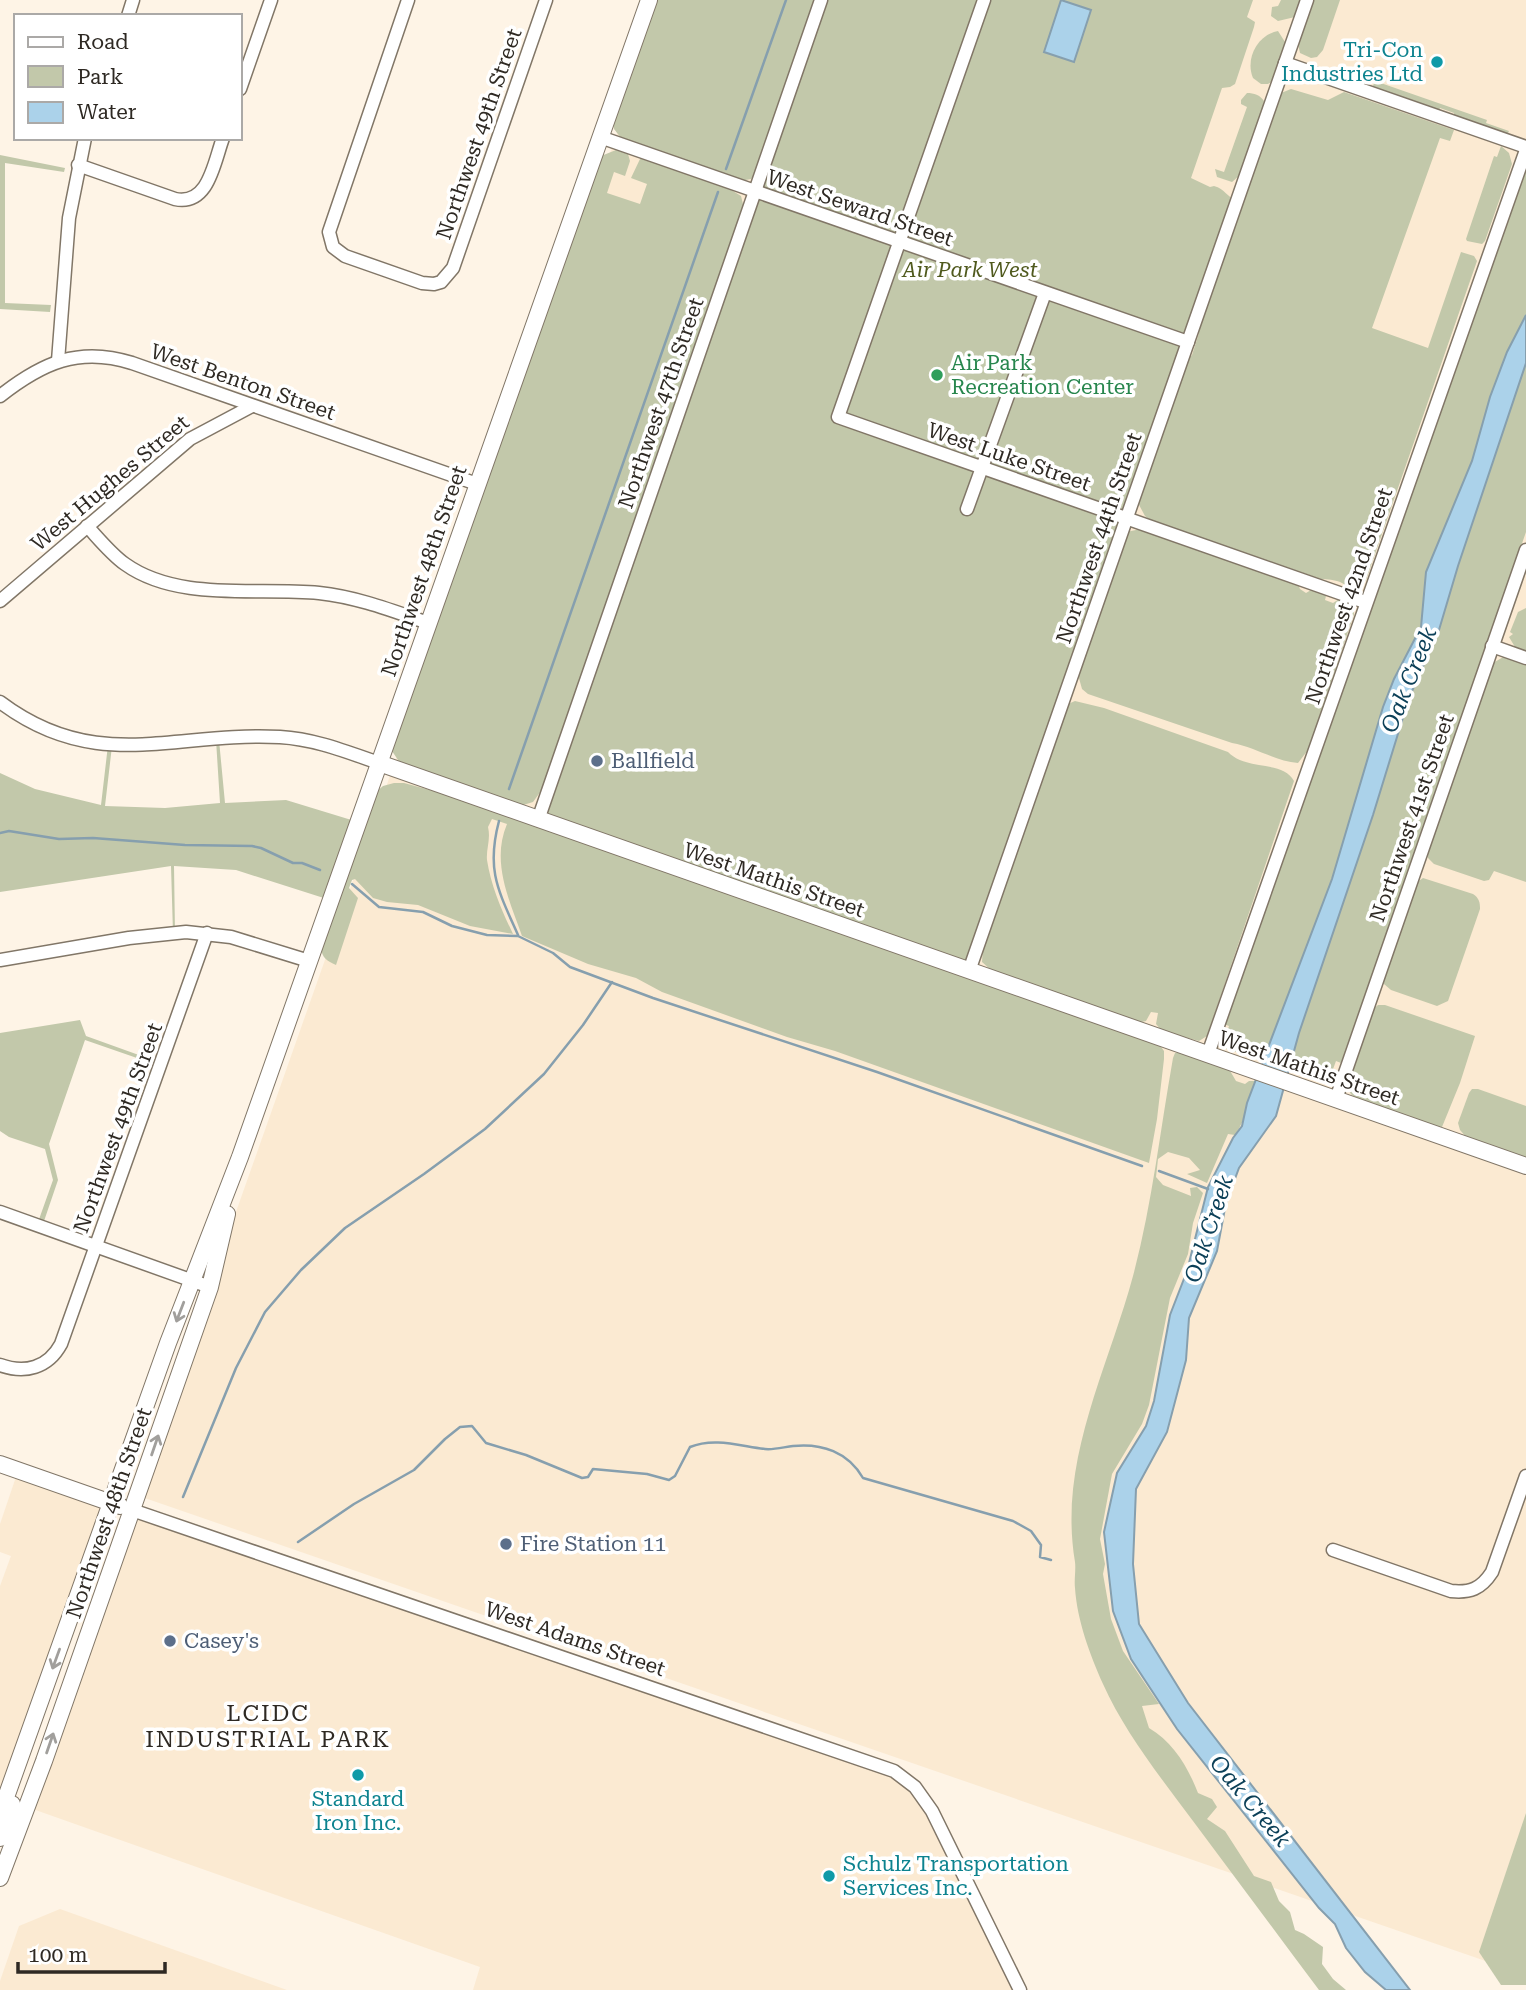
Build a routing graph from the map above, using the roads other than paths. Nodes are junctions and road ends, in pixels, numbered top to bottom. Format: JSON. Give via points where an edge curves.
{"nodes":[{"id":1,"x":271,"y":0,"type":"edge"},
{"id":2,"x":408,"y":0,"type":"edge"},
{"id":3,"x":546,"y":0,"type":"edge"},
{"id":4,"x":649,"y":0,"type":"edge"},
{"id":5,"x":821,"y":0,"type":"edge"},
{"id":6,"x":984,"y":0,"type":"edge"},
{"id":7,"x":1307,"y":0,"type":"edge"},
{"id":8,"x":1285,"y":63,"type":"junction"},
{"id":9,"x":242,"y":83,"type":"edge"},
{"id":10,"x":600,"y":138,"type":"junction"},
{"id":11,"x":84,"y":140,"type":"edge"},
{"id":12,"x":222,"y":140,"type":"edge"},
{"id":13,"x":1526,"y":149,"type":"edge"},
{"id":14,"x":78,"y":165,"type":"junction"},
{"id":15,"x":754,"y":192,"type":"junction"},
{"id":16,"x":900,"y":242,"type":"junction"},
{"id":17,"x":1045,"y":293,"type":"junction"},
{"id":18,"x":1188,"y":342,"type":"junction"},
{"id":19,"x":58,"y":361,"type":"junction"},
{"id":20,"x":0,"y":396,"type":"edge"},
{"id":21,"x":252,"y":406,"type":"junction"},
{"id":22,"x":982,"y":468,"type":"junction"},
{"id":23,"x":477,"y":484,"type":"junction"},
{"id":24,"x":967,"y":509,"type":"dead end"},
{"id":25,"x":1126,"y":518,"type":"junction"},
{"id":26,"x":87,"y":526,"type":"junction"},
{"id":27,"x":1526,"y":550,"type":"edge"},
{"id":28,"x":0,"y":601,"type":"edge"},
{"id":29,"x":1365,"y":601,"type":"junction"},
{"id":30,"x":428,"y":623,"type":"junction"},
{"id":31,"x":1492,"y":646,"type":"junction"},
{"id":32,"x":1526,"y":658,"type":"edge"},
{"id":33,"x":0,"y":702,"type":"edge"},
{"id":34,"x":379,"y":763,"type":"junction"},
{"id":35,"x":538,"y":820,"type":"junction"},
{"id":36,"x":207,"y":933,"type":"junction"},
{"id":37,"x":0,"y":960,"type":"edge"},
{"id":38,"x":309,"y":961,"type":"junction"},
{"id":39,"x":969,"y":971,"type":"junction"},
{"id":40,"x":1208,"y":1054,"type":"junction"},
{"id":41,"x":1336,"y":1099,"type":"junction"},
{"id":42,"x":240,"y":1157,"type":"junction"},
{"id":43,"x":1526,"y":1166,"type":"edge"},
{"id":44,"x":0,"y":1212,"type":"edge"},
{"id":45,"x":96,"y":1247,"type":"junction"},
{"id":46,"x":192,"y":1281,"type":"junction"},
{"id":47,"x":209,"y":1287,"type":"junction"},
{"id":48,"x":0,"y":1365,"type":"edge"},
{"id":49,"x":0,"y":1464,"type":"edge"},
{"id":50,"x":1526,"y":1476,"type":"edge"},
{"id":51,"x":112,"y":1503,"type":"junction"},
{"id":52,"x":132,"y":1510,"type":"junction"},
{"id":53,"x":1333,"y":1550,"type":"dead end"},
{"id":54,"x":4,"y":1792,"type":"edge"},
{"id":55,"x":0,"y":1814,"type":"edge"},
{"id":56,"x":0,"y":1838,"type":"edge"},
{"id":57,"x":0,"y":1878,"type":"edge"},
{"id":58,"x":1020,"y":1990,"type":"edge"}],
"edges":[{"from":1,"to":9,"type":"street"},
{"from":2,"to":3,"type":"street","name":"Northwest 49th Street","via":[[329,238],[345,256],[434,284],[453,268]]},
{"from":4,"to":10,"type":"main road","name":"Northwest 48th Street"},
{"from":5,"to":15,"type":"street","name":"Northwest 47th Street"},
{"from":6,"to":16,"type":"street"},
{"from":7,"to":8,"type":"street","name":"Northwest 44th Street"},
{"from":8,"to":13,"type":"street"},
{"from":8,"to":18,"type":"street","name":"Northwest 44th Street"},
{"from":10,"to":15,"type":"street","name":"West Seward Street"},
{"from":10,"to":23,"type":"main road","name":"Northwest 48th Street"},
{"from":11,"to":14,"type":"street"},
{"from":12,"to":14,"type":"street","via":[[207,184],[188,200]]},
{"from":13,"to":29,"type":"street","name":"Northwest 42nd Street"},
{"from":14,"to":19,"type":"street","via":[[69,218]]},
{"from":15,"to":16,"type":"street","name":"West Seward Street"},
{"from":15,"to":35,"type":"street","name":"Northwest 47th Street"},
{"from":16,"to":17,"type":"street","name":"West Seward Street"},
{"from":16,"to":22,"type":"street","name":"West Luke Street","via":[[838,417]]},
{"from":17,"to":18,"type":"street","name":"West Seward Street"},
{"from":17,"to":22,"type":"street"},
{"from":18,"to":25,"type":"street","name":"Northwest 44th Street"},
{"from":19,"to":20,"type":"street","name":"West Benton Street","via":[[34,371]]},
{"from":19,"to":21,"type":"street","name":"West Benton Street","via":[[84,356],[118,359]]},
{"from":21,"to":23,"type":"street","name":"West Benton Street"},
{"from":21,"to":26,"type":"street","name":"West Hughes Street","via":[[190,439]]},
{"from":22,"to":24,"type":"street"},
{"from":22,"to":25,"type":"street","name":"West Luke Street"},
{"from":23,"to":30,"type":"main road","name":"Northwest 48th Street"},
{"from":25,"to":29,"type":"street","name":"West Luke Street"},
{"from":25,"to":39,"type":"street","name":"Northwest 44th Street"},
{"from":26,"to":28,"type":"street","name":"West Hughes Street"},
{"from":26,"to":30,"type":"street","via":[[127,565],[163,583],[334,595]]},
{"from":27,"to":31,"type":"street","name":"Northwest 41st Street"},
{"from":29,"to":40,"type":"street","name":"Northwest 42nd Street"},
{"from":30,"to":34,"type":"main road","name":"Northwest 48th Street"},
{"from":31,"to":32,"type":"street"},
{"from":31,"to":41,"type":"street","name":"Northwest 41st Street"},
{"from":33,"to":34,"type":"street","name":"West Mathis Street","via":[[37,725],[97,743],[139,747],[283,737],[312,741]]},
{"from":34,"to":35,"type":"main road","name":"West Mathis Street"},
{"from":34,"to":38,"type":"main road","name":"Northwest 48th Street"},
{"from":35,"to":39,"type":"main road","name":"West Mathis Street"},
{"from":36,"to":37,"type":"street","via":[[159,934]]},
{"from":36,"to":38,"type":"street","via":[[255,942]]},
{"from":36,"to":45,"type":"street","name":"Northwest 49th Street"},
{"from":38,"to":42,"type":"main road","name":"Northwest 48th Street"},
{"from":39,"to":40,"type":"main road","name":"West Mathis Street"},
{"from":40,"to":41,"type":"main road","name":"West Mathis Street"},
{"from":41,"to":43,"type":"main road","name":"West Mathis Street"},
{"from":42,"to":46,"type":"main road","name":"Northwest 48th Street"},
{"from":42,"to":47,"type":"main road","name":"Northwest 48th Street"},
{"from":44,"to":45,"type":"street"},
{"from":45,"to":46,"type":"street"},
{"from":45,"to":48,"type":"street","name":"Northwest 49th Street","via":[[65,1336],[54,1354],[39,1366],[24,1370]]},
{"from":46,"to":47,"type":"street"},
{"from":46,"to":51,"type":"main road","name":"Northwest 48th Street","one_way":true},
{"from":52,"to":47,"type":"main road","name":"Northwest 48th Street","one_way":true},
{"from":49,"to":51,"type":"main road","name":"West Adams Street"},
{"from":50,"to":53,"type":"street","via":[[1492,1572],[1475,1590],[1451,1591]]},
{"from":51,"to":52,"type":"main road","name":"West Adams Street"},
{"from":51,"to":54,"type":"main road","name":"Northwest 48th Street","one_way":true},
{"from":57,"to":52,"type":"main road","name":"Northwest 48th Street","one_way":true},
{"from":52,"to":58,"type":"street","name":"West Adams Street","via":[[894,1771],[915,1787],[932,1811]]},
{"from":54,"to":55,"type":"main road","name":"Northwest 48th Street"},
{"from":54,"to":56,"type":"main road","via":[[13,1802]]}]}
